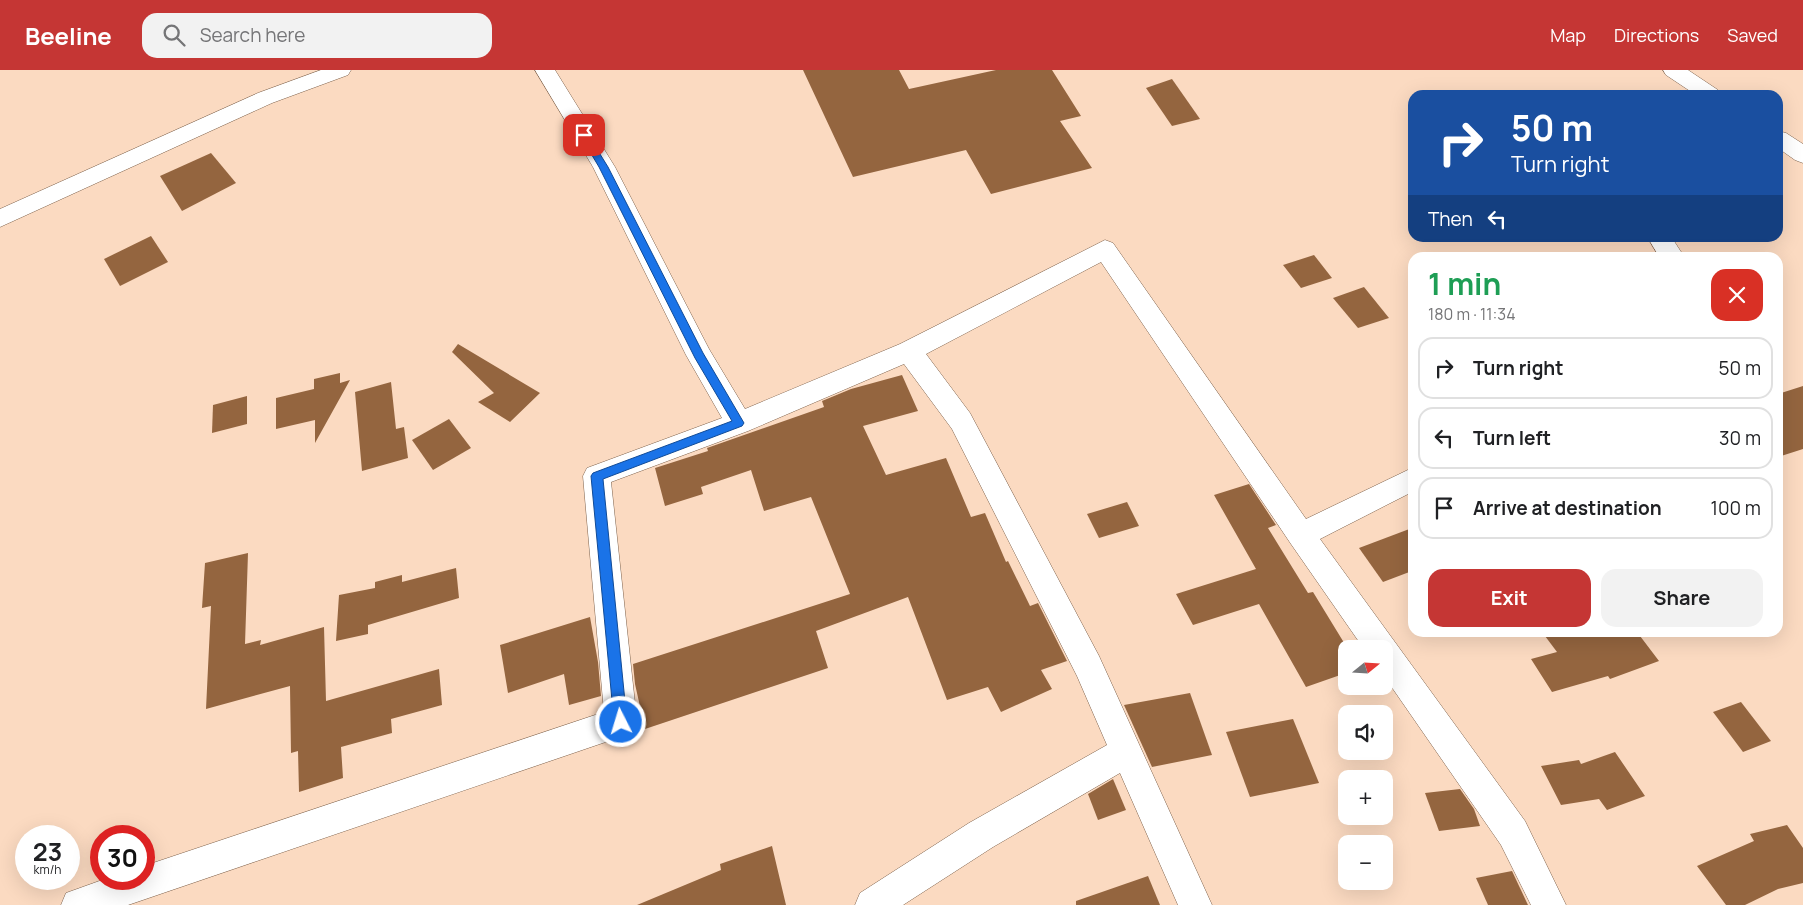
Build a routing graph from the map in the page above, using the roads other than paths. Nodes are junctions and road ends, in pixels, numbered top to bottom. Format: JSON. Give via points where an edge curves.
{"nodes":[{"id":1,"x":340,"y":70,"type":"edge"},
{"id":2,"x":545,"y":70,"type":"edge"},
{"id":3,"x":1673,"y":70,"type":"edge"},
{"id":4,"x":1703,"y":90,"type":"edge"},
{"id":5,"x":1783,"y":143,"type":"edge"},
{"id":6,"x":1803,"y":154,"type":"edge"},
{"id":7,"x":0,"y":219,"type":"edge"},
{"id":8,"x":910,"y":351,"type":"junction"},
{"id":9,"x":739,"y":423,"type":"junction"},
{"id":10,"x":1408,"y":481,"type":"edge"},
{"id":11,"x":1301,"y":535,"type":"junction"},
{"id":12,"x":1376,"y":640,"type":"edge"},
{"id":13,"x":1393,"y":664,"type":"edge"},
{"id":14,"x":1126,"y":752,"type":"junction"},
{"id":15,"x":78,"y":905,"type":"edge"},
{"id":16,"x":872,"y":905,"type":"edge"},
{"id":17,"x":1195,"y":905,"type":"edge"},
{"id":18,"x":1548,"y":905,"type":"edge"}],
"edges":[{"from":1,"to":7,"type":"street","via":[[265,98]]},
{"from":2,"to":9,"type":"street","via":[[604,167],[699,355]]},
{"from":3,"to":4,"type":"street"},
{"from":5,"to":6,"type":"street"},
{"from":8,"to":9,"type":"street"},
{"from":8,"to":11,"type":"street","via":[[1105,249]]},
{"from":8,"to":14,"type":"street","via":[[961,421],[1088,666]]},
{"from":9,"to":15,"type":"street","via":[[597,476],[621,722]]},
{"from":10,"to":11,"type":"street"},
{"from":11,"to":12,"type":"street"},
{"from":13,"to":18,"type":"street","via":[[1513,833]]},
{"from":14,"to":16,"type":"street","via":[[981,835]]},
{"from":14,"to":17,"type":"street"}]}
